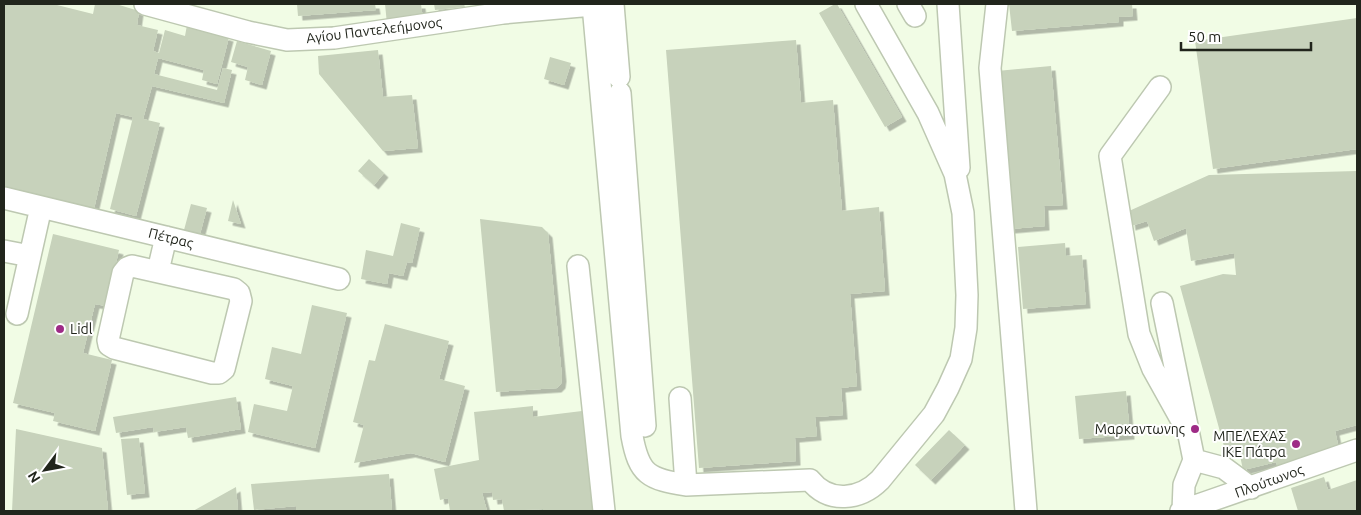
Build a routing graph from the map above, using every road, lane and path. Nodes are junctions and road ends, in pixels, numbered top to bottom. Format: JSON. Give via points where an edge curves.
{"nodes":[{"id":1,"x":145,"y":4,"type":"edge"},
{"id":2,"x":613,"y":4,"type":"edge"},
{"id":3,"x":866,"y":4,"type":"edge"},
{"id":4,"x":948,"y":4,"type":"edge"},
{"id":5,"x":998,"y":4,"type":"edge"},
{"id":6,"x":200,"y":11,"type":"edge"},
{"id":7,"x":1160,"y":86,"type":"dead end"},
{"id":8,"x":4,"y":198,"type":"edge"},
{"id":9,"x":41,"y":207,"type":"junction"},
{"id":10,"x":963,"y":213,"type":"junction"},
{"id":11,"x":166,"y":237,"type":"junction"},
{"id":12,"x":4,"y":251,"type":"edge"},
{"id":13,"x":30,"y":256,"type":"junction"},
{"id":14,"x":578,"y":266,"type":"dead end"},
{"id":15,"x":158,"y":271,"type":"junction"},
{"id":16,"x":339,"y":279,"type":"dead end"},
{"id":17,"x":1162,"y":303,"type":"dead end"},
{"id":18,"x":17,"y":314,"type":"dead end"},
{"id":19,"x":680,"y":398,"type":"dead end"},
{"id":20,"x":1187,"y":430,"type":"junction"},
{"id":21,"x":1357,"y":450,"type":"edge"},
{"id":22,"x":1194,"y":460,"type":"junction"},
{"id":23,"x":686,"y":485,"type":"junction"},
{"id":24,"x":1252,"y":488,"type":"junction"},
{"id":25,"x":604,"y":511,"type":"edge"},
{"id":26,"x":1026,"y":511,"type":"edge"},
{"id":27,"x":1182,"y":511,"type":"edge"}],
"edges":[{"from":1,"to":6,"type":"street","name":"Αγίου Παντελεήμονος"},
{"from":2,"to":23,"type":"street","via":[[647,445],[650,462],[659,474]]},
{"from":3,"to":10,"type":"street","via":[[942,142],[955,174]]},
{"from":4,"to":10,"type":"street"},
{"from":5,"to":26,"type":"street","via":[[990,68]]},
{"from":6,"to":23,"type":"street","name":"Αγίου Παντελεήμονος","via":[[248,32],[287,40],[334,38],[503,13],[593,5],[635,454],[646,471],[660,480]]},
{"from":7,"to":20,"type":"street","via":[[1110,156],[1140,334],[1153,369]]},
{"from":8,"to":9,"type":"street","name":"Πέτρας"},
{"from":9,"to":11,"type":"street","name":"Πέτρας"},
{"from":9,"to":13,"type":"street"},
{"from":10,"to":23,"type":"street","via":[[967,295],[961,359],[934,414],[870,489],[861,494],[834,496],[817,489],[810,480]]},
{"from":11,"to":15,"type":"street"},
{"from":11,"to":16,"type":"street","name":"Πέτρας"},
{"from":12,"to":13,"type":"street"},
{"from":13,"to":18,"type":"street"},
{"from":14,"to":25,"type":"street"},
{"from":15,"to":15,"type":"street","via":[[132,266],[123,273],[109,345],[219,374],[224,369],[241,300],[239,293],[234,289]]},
{"from":17,"to":20,"type":"street"},
{"from":19,"to":23,"type":"street"},
{"from":20,"to":22,"type":"street"},
{"from":21,"to":24,"type":"street","name":"Πλούτωνος"},
{"from":22,"to":24,"type":"street","via":[[1224,468]]},
{"from":22,"to":27,"type":"street","via":[[1184,485]]},
{"from":24,"to":27,"type":"street","name":"Πλούτωνος"}]}
